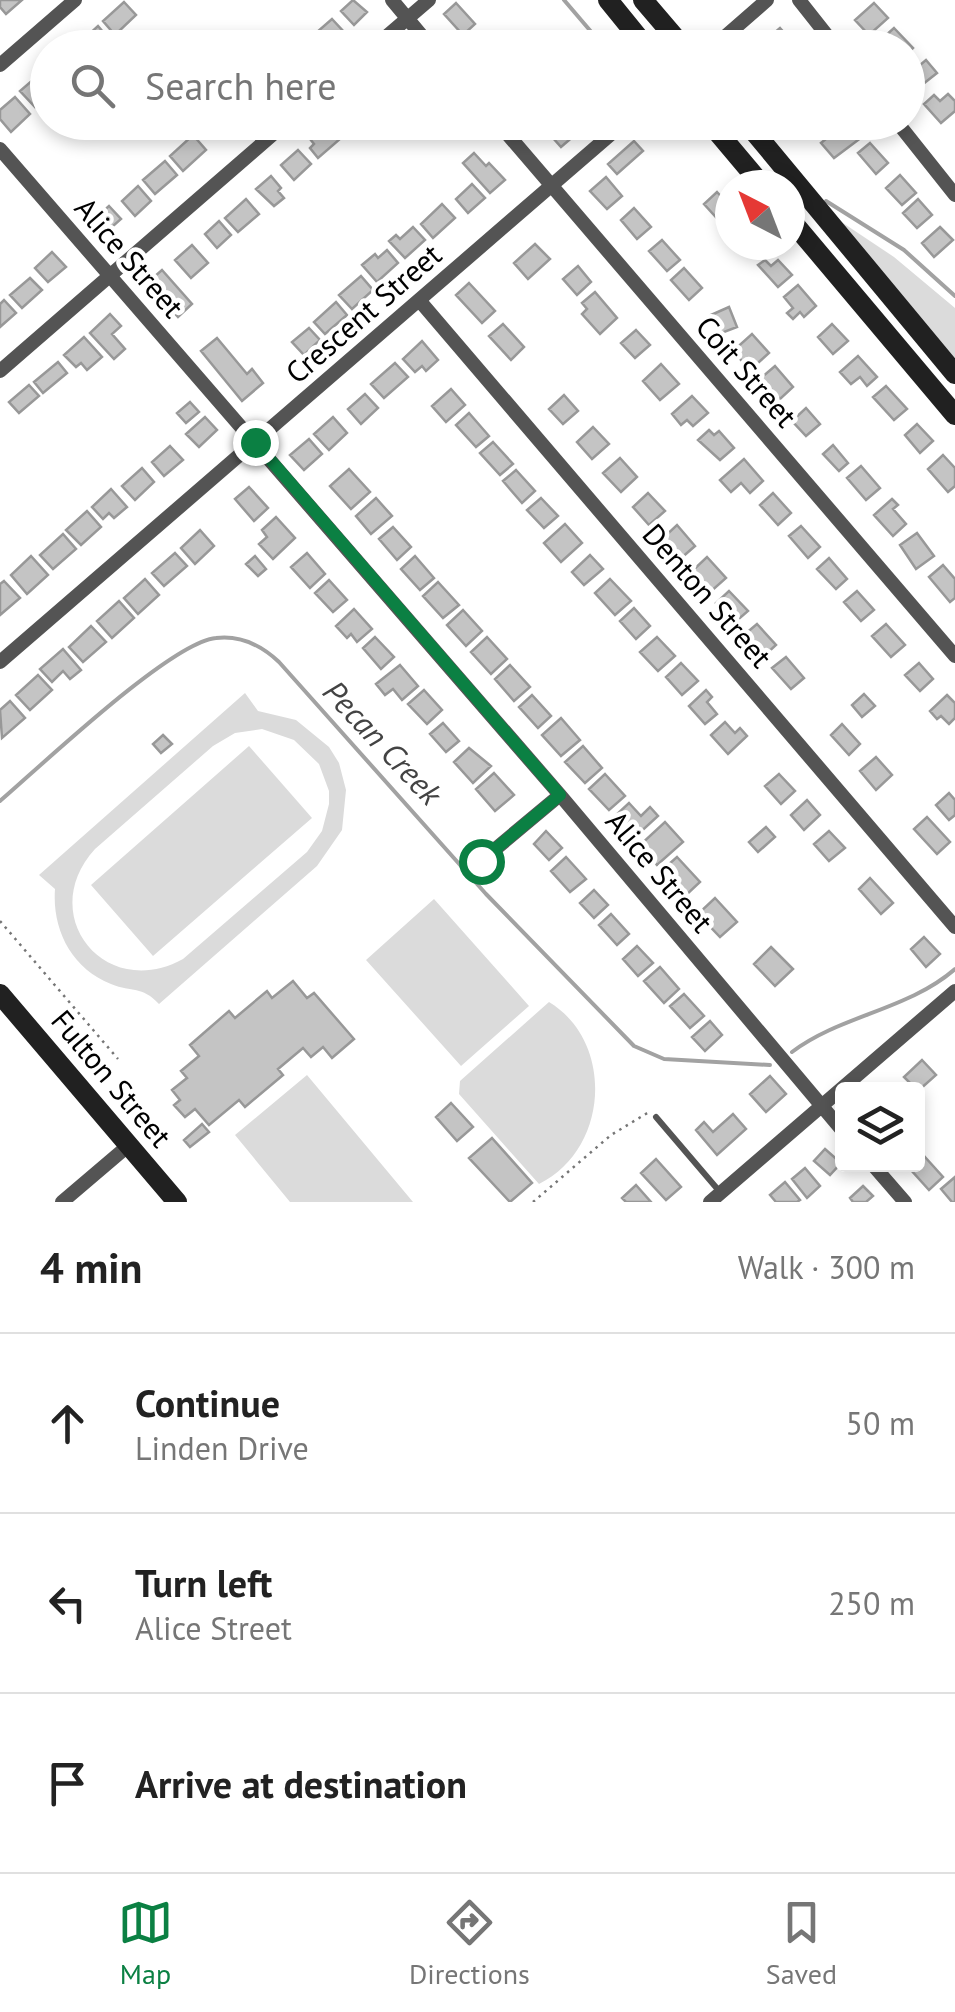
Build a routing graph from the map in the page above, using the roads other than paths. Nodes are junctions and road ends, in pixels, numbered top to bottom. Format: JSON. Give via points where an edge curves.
{"nodes":[{"id":1,"x":75,"y":0,"type":"edge"},
{"id":2,"x":392,"y":0,"type":"edge"},
{"id":3,"x":430,"y":0,"type":"edge"},
{"id":4,"x":608,"y":0,"type":"edge"},
{"id":5,"x":643,"y":0,"type":"edge"},
{"id":6,"x":767,"y":0,"type":"edge"},
{"id":7,"x":798,"y":0,"type":"edge"},
{"id":8,"x":407,"y":18,"type":"junction"},
{"id":9,"x":40,"y":30,"type":"edge"},
{"id":10,"x":393,"y":30,"type":"edge"},
{"id":11,"x":417,"y":30,"type":"edge"},
{"id":12,"x":632,"y":30,"type":"edge"},
{"id":13,"x":669,"y":30,"type":"edge"},
{"id":14,"x":733,"y":30,"type":"edge"},
{"id":15,"x":822,"y":30,"type":"edge"},
{"id":16,"x":30,"y":39,"type":"edge"},
{"id":17,"x":0,"y":65,"type":"edge"},
{"id":18,"x":266,"y":140,"type":"edge"},
{"id":19,"x":512,"y":140,"type":"edge"},
{"id":20,"x":604,"y":140,"type":"edge"},
{"id":21,"x":725,"y":140,"type":"edge"},
{"id":22,"x":761,"y":140,"type":"edge"},
{"id":23,"x":911,"y":140,"type":"edge"},
{"id":24,"x":0,"y":150,"type":"edge"},
{"id":25,"x":750,"y":170,"type":"edge"},
{"id":26,"x":552,"y":186,"type":"junction"},
{"id":27,"x":955,"y":195,"type":"edge"},
{"id":28,"x":805,"y":236,"type":"edge"},
{"id":29,"x":110,"y":277,"type":"junction"},
{"id":30,"x":419,"y":300,"type":"junction"},
{"id":31,"x":0,"y":371,"type":"edge"},
{"id":32,"x":955,"y":374,"type":"edge"},
{"id":33,"x":955,"y":415,"type":"edge"},
{"id":34,"x":255,"y":442,"type":"junction"},
{"id":35,"x":955,"y":656,"type":"edge"},
{"id":36,"x":0,"y":662,"type":"edge"},
{"id":37,"x":560,"y":795,"type":"junction"},
{"id":38,"x":481,"y":861,"type":"dead end"},
{"id":39,"x":955,"y":926,"type":"edge"},
{"id":40,"x":955,"y":991,"type":"edge"},
{"id":41,"x":0,"y":994,"type":"edge"},
{"id":42,"x":822,"y":1106,"type":"junction"},
{"id":43,"x":656,"y":1117,"type":"road end"},
{"id":44,"x":835,"y":1122,"type":"edge"},
{"id":45,"x":129,"y":1145,"type":"junction"},
{"id":46,"x":879,"y":1172,"type":"edge"},
{"id":47,"x":716,"y":1198,"type":"edge"},
{"id":48,"x":62,"y":1202,"type":"edge"},
{"id":49,"x":178,"y":1202,"type":"edge"},
{"id":50,"x":905,"y":1202,"type":"edge"}],
"edges":[{"from":1,"to":9,"type":"street"},
{"from":2,"to":8,"type":"street"},
{"from":3,"to":8,"type":"street"},
{"from":4,"to":12,"type":"main road"},
{"from":5,"to":13,"type":"main road"},
{"from":6,"to":14,"type":"street"},
{"from":7,"to":15,"type":"street"},
{"from":8,"to":10,"type":"street"},
{"from":8,"to":11,"type":"street"},
{"from":16,"to":17,"type":"street"},
{"from":18,"to":29,"type":"street"},
{"from":19,"to":26,"type":"street","name":"Coit Street"},
{"from":20,"to":26,"type":"street","name":"Crescent Street"},
{"from":21,"to":25,"type":"main road"},
{"from":22,"to":32,"type":"main road"},
{"from":23,"to":27,"type":"street"},
{"from":24,"to":29,"type":"street","name":"Alice Street"},
{"from":26,"to":30,"type":"street","name":"Crescent Street"},
{"from":26,"to":35,"type":"street","name":"Coit Street"},
{"from":28,"to":33,"type":"main road"},
{"from":29,"to":31,"type":"street"},
{"from":29,"to":34,"type":"street","name":"Alice Street"},
{"from":30,"to":34,"type":"street","name":"Crescent Street"},
{"from":30,"to":39,"type":"street","name":"Denton Street"},
{"from":34,"to":36,"type":"street","name":"Crescent Street"},
{"from":34,"to":37,"type":"street","name":"Alice Street"},
{"from":37,"to":38,"type":"street"},
{"from":37,"to":42,"type":"street","name":"Alice Street"},
{"from":40,"to":42,"type":"street"},
{"from":41,"to":45,"type":"main road","name":"Fulton Street"},
{"from":42,"to":44,"type":"street","name":"Alice Street"},
{"from":42,"to":47,"type":"street"},
{"from":43,"to":47,"type":"lane"},
{"from":45,"to":48,"type":"street"},
{"from":45,"to":49,"type":"main road","name":"Fulton Street"},
{"from":46,"to":50,"type":"street"}]}
